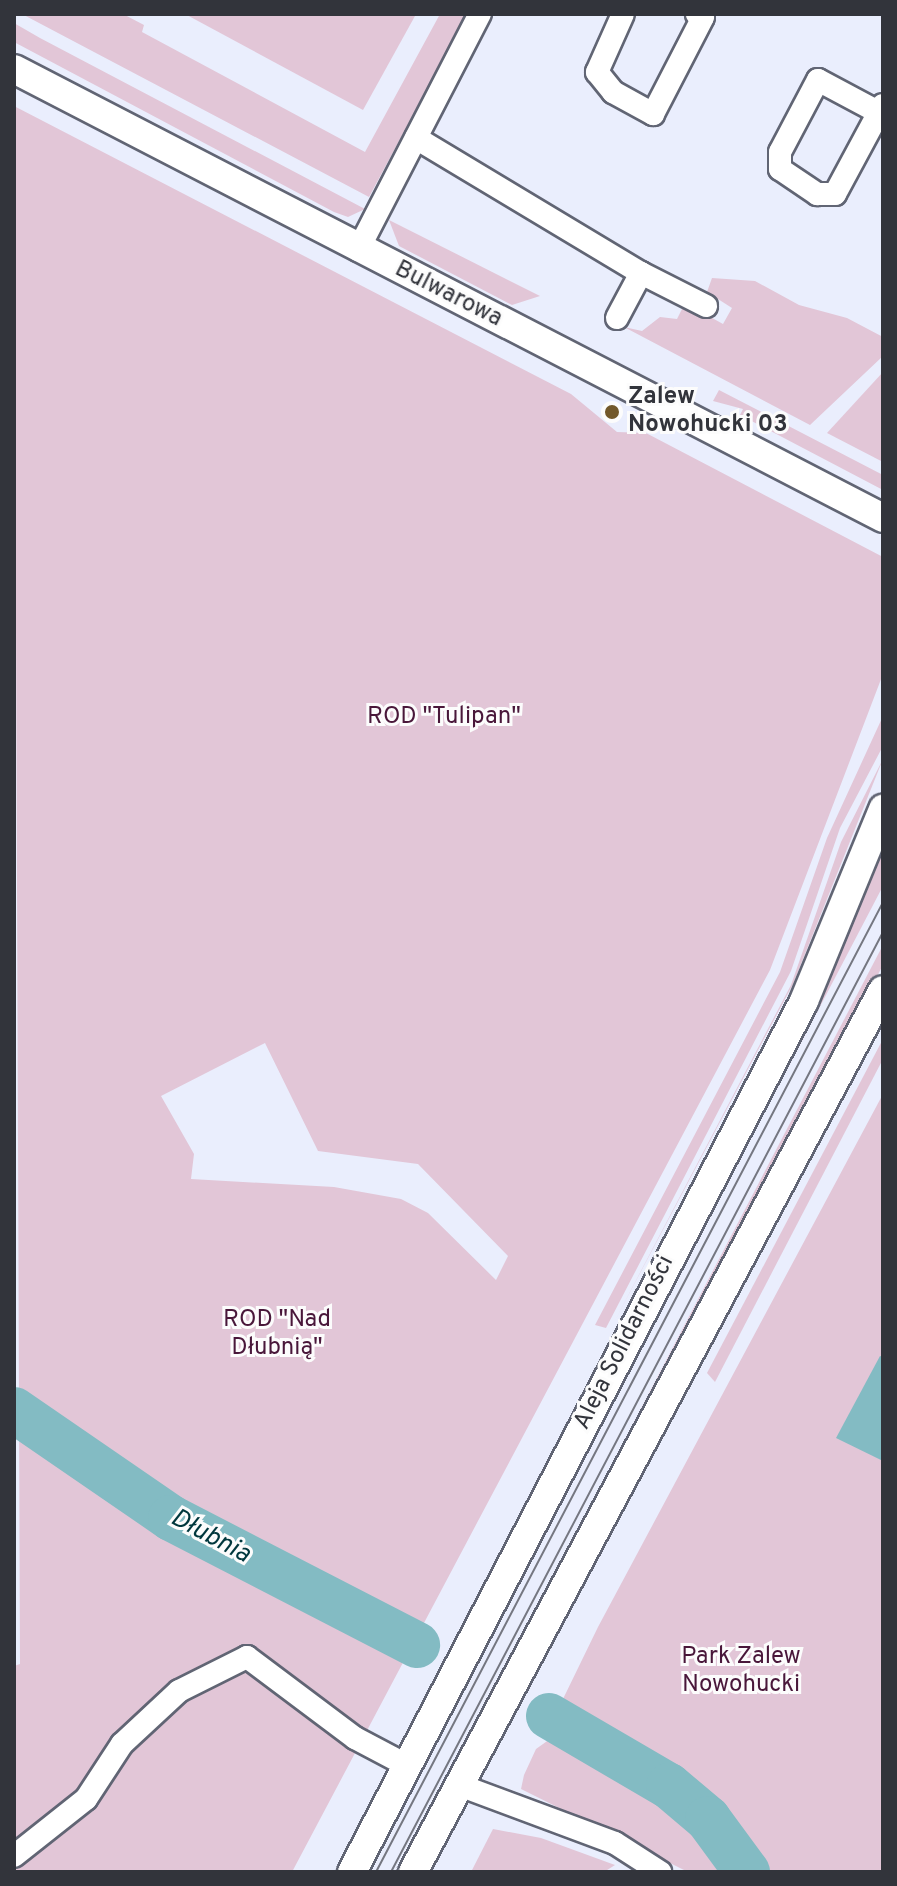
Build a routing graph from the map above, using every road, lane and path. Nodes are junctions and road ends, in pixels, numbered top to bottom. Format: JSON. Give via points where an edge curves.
{"nodes":[{"id":1,"x":480,"y":14,"type":"edge"},
{"id":2,"x":623,"y":14,"type":"edge"},
{"id":3,"x":697,"y":14,"type":"edge"},
{"id":4,"x":14,"y":69,"type":"edge"},
{"id":5,"x":881,"y":109,"type":"edge"},
{"id":6,"x":416,"y":138,"type":"junction"},
{"id":7,"x":358,"y":250,"type":"junction"},
{"id":8,"x":641,"y":273,"type":"junction"},
{"id":9,"x":706,"y":306,"type":"dead end"},
{"id":10,"x":617,"y":318,"type":"dead end"},
{"id":11,"x":883,"y":518,"type":"edge"},
{"id":12,"x":883,"y":809,"type":"edge"},
{"id":13,"x":883,"y":990,"type":"edge"},
{"id":14,"x":408,"y":1766,"type":"junction"},
{"id":15,"x":459,"y":1785,"type":"junction"},
{"id":16,"x":14,"y":1856,"type":"edge"},
{"id":17,"x":352,"y":1872,"type":"edge"},
{"id":18,"x":413,"y":1872,"type":"edge"},
{"id":19,"x":660,"y":1872,"type":"edge"}],
"edges":[{"from":1,"to":6,"type":"street"},
{"from":2,"to":3,"type":"street","via":[[597,72],[613,92],[653,114],[703,17]]},
{"from":4,"to":7,"type":"street","name":"Bulwarowa"},
{"from":5,"to":5,"type":"street","via":[[818,80],[780,152],[780,169],[817,194],[835,194]]},
{"from":6,"to":7,"type":"street"},
{"from":6,"to":8,"type":"street"},
{"from":7,"to":11,"type":"street","name":"Bulwarowa"},
{"from":8,"to":9,"type":"street"},
{"from":8,"to":10,"type":"street"},
{"from":12,"to":14,"type":"street","name":"Aleja Solidarności","via":[[804,1001]]},
{"from":13,"to":15,"type":"street"},
{"from":14,"to":16,"type":"street","via":[[355,1738],[247,1657],[179,1691],[122,1744],[86,1799]]},
{"from":14,"to":17,"type":"street","name":"Aleja Solidarności"},
{"from":15,"to":18,"type":"street"},
{"from":15,"to":19,"type":"street","via":[[615,1843]]}]}
